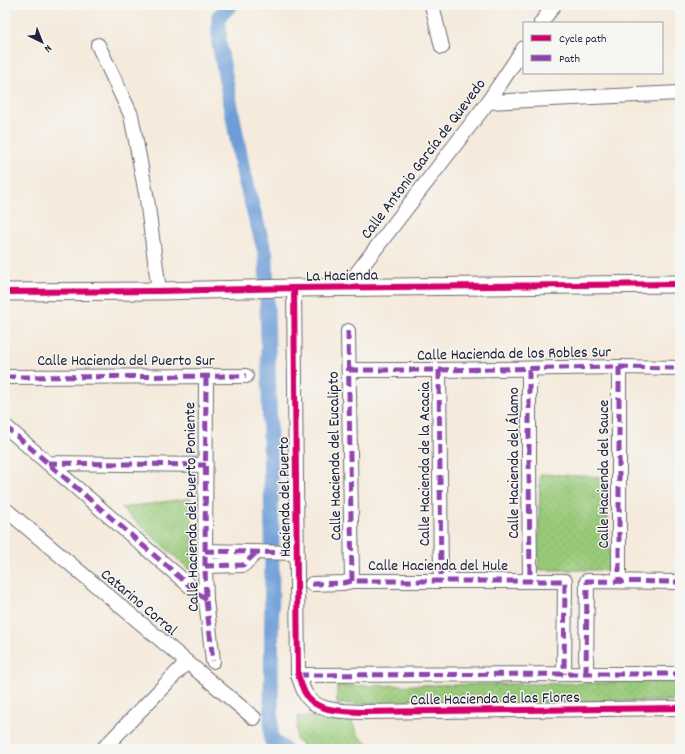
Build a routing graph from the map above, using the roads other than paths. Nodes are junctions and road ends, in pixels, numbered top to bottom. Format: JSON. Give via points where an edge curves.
{"nodes":[{"id":1,"x":432,"y":5,"type":"edge"},
{"id":2,"x":554,"y":5,"type":"edge"},
{"id":3,"x":542,"y":22,"type":"edge"},
{"id":4,"x":98,"y":45,"type":"dead end"},
{"id":5,"x":442,"y":47,"type":"dead end"},
{"id":6,"x":523,"y":50,"type":"edge"},
{"id":7,"x":680,"y":93,"type":"edge"},
{"id":8,"x":488,"y":102,"type":"junction"},
{"id":9,"x":680,"y":284,"type":"edge"},
{"id":10,"x":346,"y":287,"type":"junction"},
{"id":11,"x":293,"y":288,"type":"junction"},
{"id":12,"x":159,"y":291,"type":"junction"},
{"id":13,"x":5,"y":292,"type":"edge"},
{"id":14,"x":348,"y":330,"type":"dead end"},
{"id":15,"x":619,"y":367,"type":"junction"},
{"id":16,"x":680,"y":368,"type":"edge"},
{"id":17,"x":529,"y":369,"type":"junction"},
{"id":18,"x":349,"y":370,"type":"junction"},
{"id":19,"x":440,"y":370,"type":"junction"},
{"id":20,"x":206,"y":376,"type":"junction"},
{"id":21,"x":246,"y":376,"type":"dead end"},
{"id":22,"x":5,"y":377,"type":"edge"},
{"id":23,"x":5,"y":426,"type":"edge"},
{"id":24,"x":48,"y":463,"type":"junction"},
{"id":25,"x":206,"y":465,"type":"junction"},
{"id":26,"x":5,"y":508,"type":"edge"},
{"id":27,"x":205,"y":551,"type":"junction"},
{"id":28,"x":257,"y":552,"type":"junction"},
{"id":29,"x":297,"y":553,"type":"junction"},
{"id":30,"x":205,"y":566,"type":"junction"},
{"id":31,"x":352,"y":581,"type":"junction"},
{"id":32,"x":441,"y":581,"type":"junction"},
{"id":33,"x":530,"y":581,"type":"junction"},
{"id":34,"x":619,"y":581,"type":"junction"},
{"id":35,"x":680,"y":582,"type":"edge"},
{"id":36,"x":312,"y":584,"type":"dead end"},
{"id":37,"x":206,"y":600,"type":"junction"},
{"id":38,"x":213,"y":661,"type":"dead end"},
{"id":39,"x":186,"y":662,"type":"junction"},
{"id":40,"x":298,"y":674,"type":"junction"},
{"id":41,"x":564,"y":674,"type":"junction"},
{"id":42,"x":586,"y":674,"type":"junction"},
{"id":43,"x":680,"y":674,"type":"edge"},
{"id":44,"x":312,"y":702,"type":"joint"},
{"id":45,"x":680,"y":708,"type":"edge"},
{"id":46,"x":254,"y":718,"type":"dead end"},
{"id":47,"x":103,"y":749,"type":"edge"}],
"edges":[{"from":1,"to":5,"type":"street"},
{"from":2,"to":3,"type":"street"},
{"from":4,"to":12,"type":"street","via":[[131,115],[147,198]]},
{"from":6,"to":8,"type":"street","name":"Calle Antonio García de Quevedo"},
{"from":7,"to":8,"type":"street"},
{"from":8,"to":10,"type":"street","name":"Calle Antonio García de Quevedo"},
{"from":9,"to":10,"type":"street","name":"La Hacienda"},
{"from":10,"to":11,"type":"street","name":"La Hacienda"},
{"from":11,"to":12,"type":"street","name":"La Hacienda"},
{"from":11,"to":29,"type":"street","name":"Hacienda del Puerto"},
{"from":12,"to":13,"type":"street","name":"La Hacienda"},
{"from":14,"to":18,"type":"street","name":"Calle Hacienda del Eucalipto"},
{"from":15,"to":16,"type":"street","name":"Calle Hacienda de los Robles Sur"},
{"from":15,"to":17,"type":"street","name":"Calle Hacienda de los Robles Sur"},
{"from":15,"to":34,"type":"street","name":"Calle Hacienda del Sauce"},
{"from":17,"to":19,"type":"street","name":"Calle Hacienda de los Robles Sur"},
{"from":17,"to":33,"type":"street","name":"Calle Hacienda del Álamo"},
{"from":18,"to":19,"type":"street","name":"Calle Hacienda de los Robles Sur"},
{"from":18,"to":31,"type":"street","name":"Calle Hacienda del Eucalipto"},
{"from":19,"to":32,"type":"street","name":"Calle Hacienda de la Acacia"},
{"from":20,"to":21,"type":"street","name":"Calle Hacienda del Puerto Sur"},
{"from":20,"to":22,"type":"street","name":"Calle Hacienda del Puerto Sur"},
{"from":20,"to":25,"type":"street","name":"Calle Hacienda del Puerto Poniente"},
{"from":23,"to":24,"type":"street"},
{"from":24,"to":25,"type":"street"},
{"from":24,"to":37,"type":"street"},
{"from":25,"to":27,"type":"street","name":"Calle Hacienda del Puerto Poniente"},
{"from":26,"to":39,"type":"street","name":"Catarino Corral"},
{"from":27,"to":28,"type":"street"},
{"from":27,"to":30,"type":"street","name":"Calle Hacienda del Puerto Poniente"},
{"from":28,"to":29,"type":"street"},
{"from":28,"to":30,"type":"street","via":[[243,565]]},
{"from":29,"to":40,"type":"street","name":"Hacienda del Puerto"},
{"from":30,"to":37,"type":"street","name":"Calle Hacienda del Puerto Poniente"},
{"from":31,"to":32,"type":"street","name":"Calle Hacienda del Hule"},
{"from":31,"to":36,"type":"street","name":"Calle Hacienda del Hule"},
{"from":32,"to":33,"type":"street","name":"Calle Hacienda del Hule"},
{"from":33,"to":41,"type":"street","name":"Calle Hacienda del Hule","via":[[565,581]]},
{"from":34,"to":35,"type":"street"},
{"from":34,"to":42,"type":"street","via":[[587,581]]},
{"from":37,"to":38,"type":"street","name":"Calle Hacienda del Puerto Poniente"},
{"from":39,"to":46,"type":"street","name":"Catarino Corral"},
{"from":39,"to":47,"type":"street"},
{"from":40,"to":41,"type":"street","name":"Calle Hacienda de las Flores"},
{"from":40,"to":44,"type":"street","name":"Hacienda del Puerto","via":[[305,693]]},
{"from":41,"to":42,"type":"street","name":"Calle Hacienda de las Flores"},
{"from":42,"to":43,"type":"street","name":"Calle Hacienda de las Flores"},
{"from":44,"to":45,"type":"street","name":"Calle Hacienda de las Flores","via":[[333,710],[362,712]]}]}
